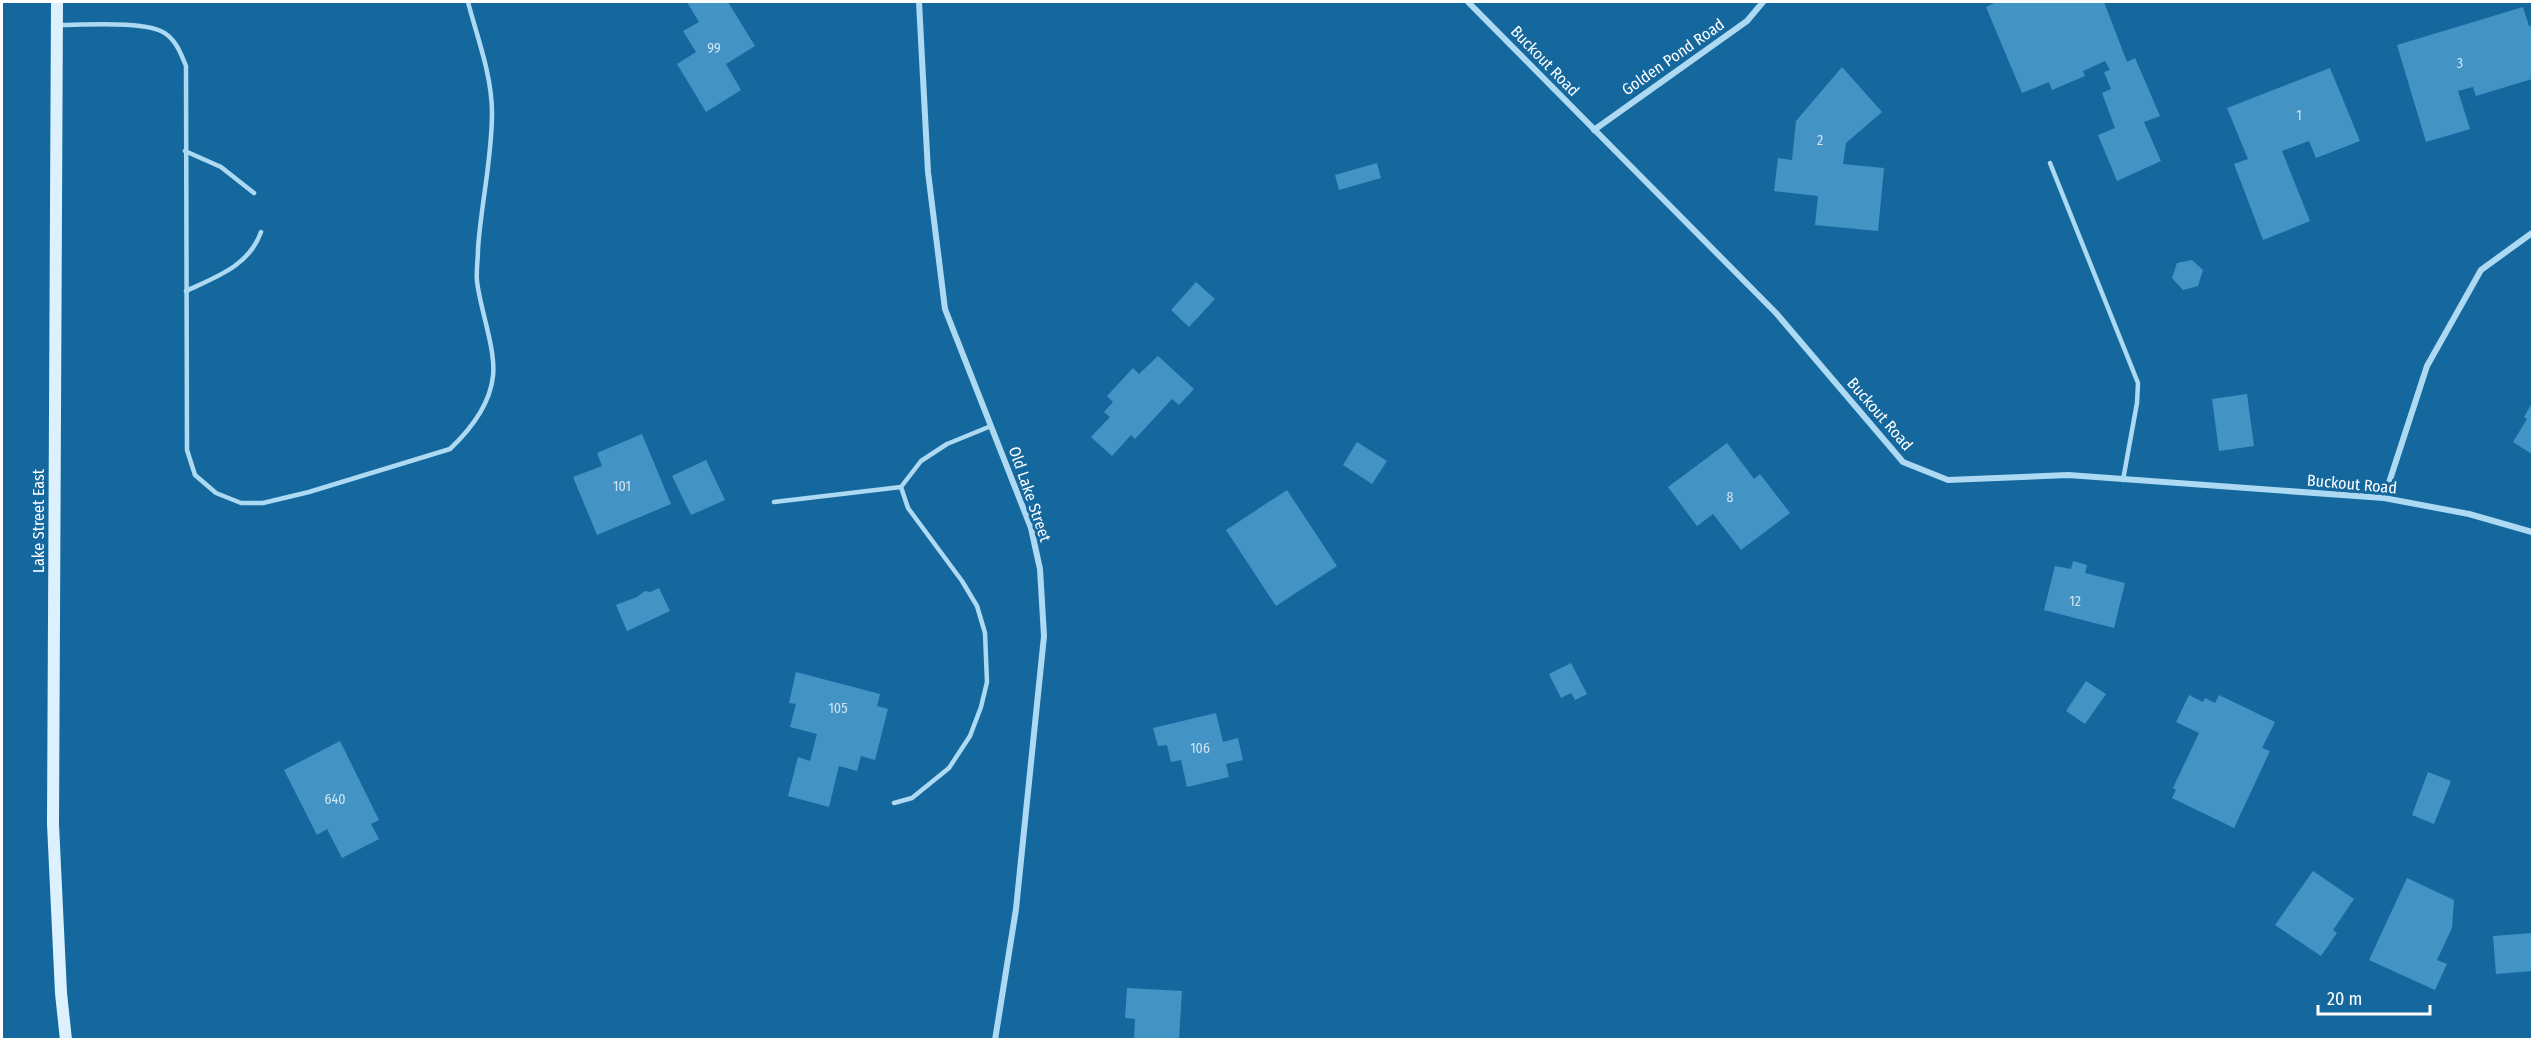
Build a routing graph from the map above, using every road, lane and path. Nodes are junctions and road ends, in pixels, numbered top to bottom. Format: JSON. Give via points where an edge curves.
{"nodes":[{"id":1,"x":57,"y":2,"type":"edge"},
{"id":2,"x":468,"y":2,"type":"edge"},
{"id":3,"x":919,"y":2,"type":"edge"},
{"id":4,"x":1468,"y":2,"type":"edge"},
{"id":5,"x":1764,"y":2,"type":"edge"},
{"id":6,"x":57,"y":25,"type":"junction"},
{"id":7,"x":1594,"y":130,"type":"junction"},
{"id":8,"x":185,"y":151,"type":"junction"},
{"id":9,"x":2050,"y":163,"type":"dead end"},
{"id":10,"x":254,"y":193,"type":"dead end"},
{"id":11,"x":261,"y":232,"type":"dead end"},
{"id":12,"x":2532,"y":234,"type":"edge"},
{"id":13,"x":186,"y":291,"type":"junction"},
{"id":14,"x":991,"y":426,"type":"junction"},
{"id":15,"x":2123,"y":480,"type":"junction"},
{"id":16,"x":901,"y":487,"type":"junction"},
{"id":17,"x":2384,"y":498,"type":"junction"},
{"id":18,"x":774,"y":502,"type":"dead end"},
{"id":19,"x":2532,"y":532,"type":"edge"},
{"id":20,"x":894,"y":803,"type":"dead end"},
{"id":21,"x":66,"y":1040,"type":"edge"},
{"id":22,"x":995,"y":1040,"type":"edge"}],
"edges":[{"from":1,"to":6,"type":"main road","name":"Lake Street East"},
{"from":2,"to":13,"type":"lane","via":[[487,73],[492,111],[477,281],[493,375],[484,406],[467,433],[450,449],[298,495],[263,503],[241,503],[216,493],[195,475],[187,450]]},
{"from":3,"to":14,"type":"street","name":"Old Lake Street","via":[[928,172],[945,309]]},
{"from":4,"to":7,"type":"street","name":"Buckout Road"},
{"from":5,"to":7,"type":"street","name":"Golden Pond Road","via":[[1747,21]]},
{"from":6,"to":8,"type":"lane","via":[[139,26],[165,32],[178,46],[186,66]]},
{"from":6,"to":21,"type":"main road","name":"Lake Street East","via":[[53,825]]},
{"from":7,"to":15,"type":"street","name":"Buckout Road","via":[[1776,313],[1903,462],[1948,480],[2068,475]]},
{"from":8,"to":10,"type":"lane","via":[[221,167]]},
{"from":8,"to":13,"type":"lane"},
{"from":9,"to":15,"type":"lane","via":[[2138,383]]},
{"from":11,"to":13,"type":"lane","via":[[240,264]]},
{"from":12,"to":17,"type":"street","via":[[2481,270],[2459,308],[2427,366]]},
{"from":14,"to":16,"type":"lane","via":[[947,444],[921,461]]},
{"from":14,"to":22,"type":"street","name":"Old Lake Street","via":[[1031,528],[1040,569],[1044,636],[1016,909]]},
{"from":15,"to":17,"type":"street","name":"Buckout Road"},
{"from":16,"to":18,"type":"lane"},
{"from":16,"to":20,"type":"lane","via":[[908,508],[977,606],[985,633],[987,682],[970,736],[949,768],[912,798]]},
{"from":17,"to":19,"type":"street","name":"Buckout Road","via":[[2469,514]]}]}
